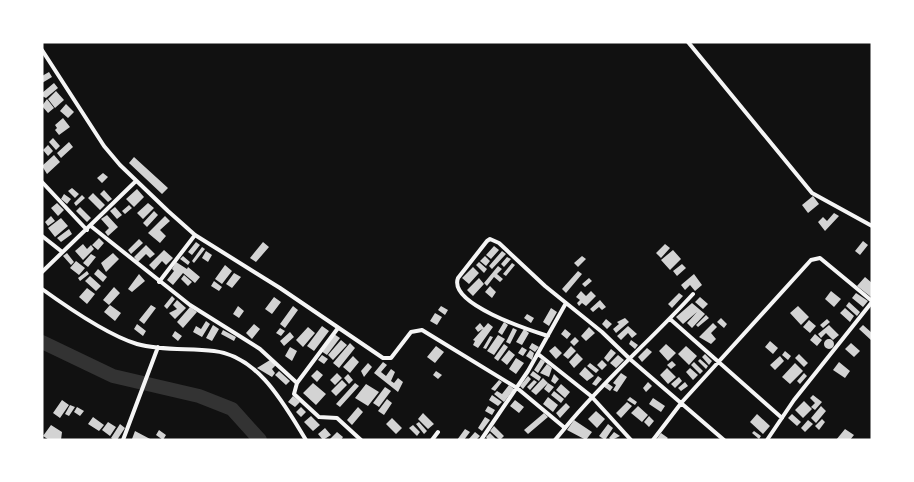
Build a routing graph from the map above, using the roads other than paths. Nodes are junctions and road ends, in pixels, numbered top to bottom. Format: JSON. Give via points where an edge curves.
{"nodes":[{"id":1,"x":688,"y":42,"type":"edge"},
{"id":2,"x":42,"y":50,"type":"edge"},
{"id":3,"x":136,"y":181,"type":"junction"},
{"id":4,"x":42,"y":182,"type":"edge"},
{"id":5,"x":872,"y":226,"type":"edge"},
{"id":6,"x":89,"y":228,"type":"junction"},
{"id":7,"x":42,"y":236,"type":"edge"},
{"id":8,"x":195,"y":236,"type":"junction"},
{"id":9,"x":61,"y":251,"type":"junction"},
{"id":10,"x":42,"y":272,"type":"edge"},
{"id":11,"x":159,"y":282,"type":"junction"},
{"id":12,"x":42,"y":289,"type":"edge"},
{"id":13,"x":693,"y":294,"type":"dead end"},
{"id":14,"x":872,"y":302,"type":"edge"},
{"id":15,"x":566,"y":303,"type":"junction"},
{"id":16,"x":670,"y":319,"type":"junction"},
{"id":17,"x":338,"y":328,"type":"junction"},
{"id":18,"x":548,"y":336,"type":"junction"},
{"id":19,"x":158,"y":348,"type":"junction"},
{"id":20,"x":538,"y":354,"type":"junction"},
{"id":21,"x":631,"y":360,"type":"junction"},
{"id":22,"x":717,"y":362,"type":"junction"},
{"id":23,"x":297,"y":383,"type":"junction"},
{"id":24,"x":517,"y":388,"type":"junction"},
{"id":25,"x":591,"y":396,"type":"junction"},
{"id":26,"x":682,"y":402,"type":"junction"},
{"id":27,"x":782,"y":418,"type":"junction"},
{"id":28,"x":565,"y":428,"type":"junction"},
{"id":29,"x":438,"y":432,"type":"dead end"},
{"id":30,"x":123,"y":440,"type":"edge"},
{"id":31,"x":306,"y":440,"type":"edge"},
{"id":32,"x":361,"y":440,"type":"edge"},
{"id":33,"x":432,"y":440,"type":"edge"},
{"id":34,"x":481,"y":440,"type":"edge"},
{"id":35,"x":555,"y":440,"type":"edge"},
{"id":36,"x":631,"y":440,"type":"edge"},
{"id":37,"x":652,"y":440,"type":"edge"},
{"id":38,"x":724,"y":440,"type":"edge"},
{"id":39,"x":767,"y":440,"type":"edge"}],
"edges":[{"from":1,"to":5,"type":"street","via":[[812,193]]},
{"from":2,"to":3,"type":"street","via":[[104,146]]},
{"from":3,"to":6,"type":"street"},
{"from":3,"to":8,"type":"street"},
{"from":4,"to":6,"type":"street"},
{"from":6,"to":9,"type":"street"},
{"from":6,"to":11,"type":"street"},
{"from":7,"to":9,"type":"street"},
{"from":8,"to":11,"type":"street"},
{"from":8,"to":17,"type":"street"},
{"from":9,"to":10,"type":"street"},
{"from":11,"to":23,"type":"street","via":[[260,349]]},
{"from":12,"to":19,"type":"street","via":[[122,338]]},
{"from":13,"to":16,"type":"street"},
{"from":14,"to":22,"type":"street","via":[[820,258],[815,258]]},
{"from":14,"to":27,"type":"street"},
{"from":15,"to":18,"type":"street"},
{"from":15,"to":18,"type":"street","via":[[494,240],[487,241],[458,278],[459,292],[487,312]]},
{"from":15,"to":21,"type":"street"},
{"from":16,"to":21,"type":"street"},
{"from":16,"to":22,"type":"street"},
{"from":17,"to":23,"type":"street"},
{"from":17,"to":24,"type":"street","via":[[387,359],[411,332],[422,330]]},
{"from":18,"to":20,"type":"street"},
{"from":19,"to":30,"type":"street"},
{"from":19,"to":31,"type":"street","via":[[212,350],[233,357],[274,389]]},
{"from":20,"to":24,"type":"street"},
{"from":20,"to":25,"type":"street"},
{"from":21,"to":25,"type":"street"},
{"from":21,"to":26,"type":"street"},
{"from":22,"to":26,"type":"street"},
{"from":22,"to":27,"type":"street"},
{"from":23,"to":32,"type":"street","via":[[294,394],[317,415],[336,417]]},
{"from":24,"to":28,"type":"street"},
{"from":24,"to":34,"type":"street"},
{"from":25,"to":28,"type":"street"},
{"from":25,"to":36,"type":"street"},
{"from":26,"to":37,"type":"street"},
{"from":26,"to":38,"type":"street"},
{"from":27,"to":39,"type":"street"},
{"from":28,"to":35,"type":"street"},
{"from":29,"to":33,"type":"street"}]}
